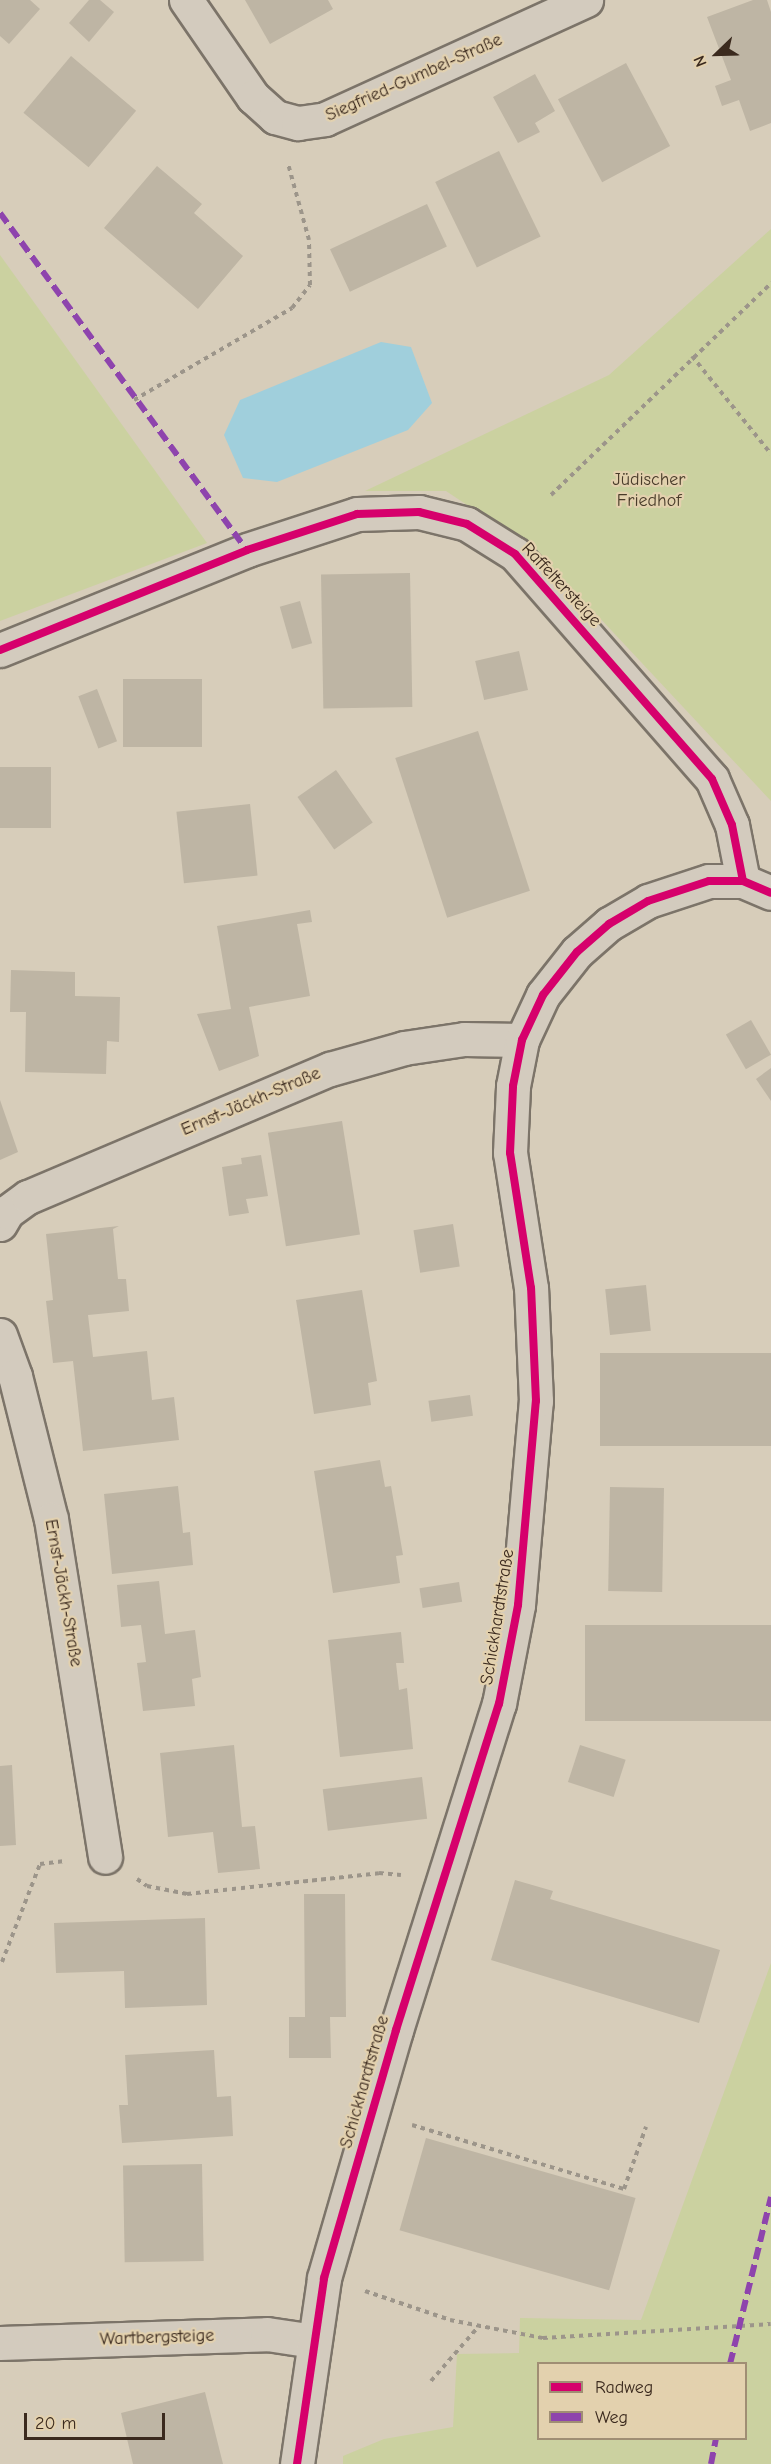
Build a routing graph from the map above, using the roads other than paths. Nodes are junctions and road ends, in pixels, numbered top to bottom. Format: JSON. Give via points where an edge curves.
{"nodes":[{"id":1,"x":186,"y":0,"type":"edge"},
{"id":2,"x":586,"y":0,"type":"edge"},
{"id":3,"x":0,"y":650,"type":"edge"},
{"id":4,"x":757,"y":887,"type":"edge"},
{"id":5,"x":522,"y":1040,"type":"junction"},
{"id":6,"x":0,"y":1224,"type":"edge"},
{"id":7,"x":0,"y":1335,"type":"edge"},
{"id":8,"x":105,"y":1857,"type":"road end"},
{"id":9,"x":314,"y":2341,"type":"junction"},
{"id":10,"x":0,"y":2343,"type":"edge"},
{"id":11,"x":297,"y":2464,"type":"edge"}],
"edges":[{"from":1,"to":2,"type":"street","name":"Siegfried-Gumbel-Straße","via":[[253,97],[275,117],[298,123],[325,119]]},
{"from":3,"to":4,"type":"street","name":"Raffeltersteige","via":[[247,550],[357,514],[419,512],[467,524],[515,554],[712,779]]},
{"from":4,"to":5,"type":"street","name":"Schickhardtstraße","via":[[709,881],[683,886],[609,924],[578,952],[543,995]]},
{"from":5,"to":6,"type":"street","name":"Ernst-Jäckh-Straße","via":[[464,1039],[405,1048],[330,1069],[28,1197],[7,1212]]},
{"from":5,"to":9,"type":"street","name":"Schickhardtstraße","via":[[513,1086],[510,1153],[531,1288],[536,1401],[518,1605],[499,1704],[371,2112],[324,2278]]},
{"from":7,"to":8,"type":"street","name":"Ernst-Jäckh-Straße","via":[[15,1376],[51,1519]]},
{"from":9,"to":10,"type":"street","name":"Wartbergsteige","via":[[267,2334]]},
{"from":9,"to":11,"type":"street","name":"Schickhardtstraße"}]}
